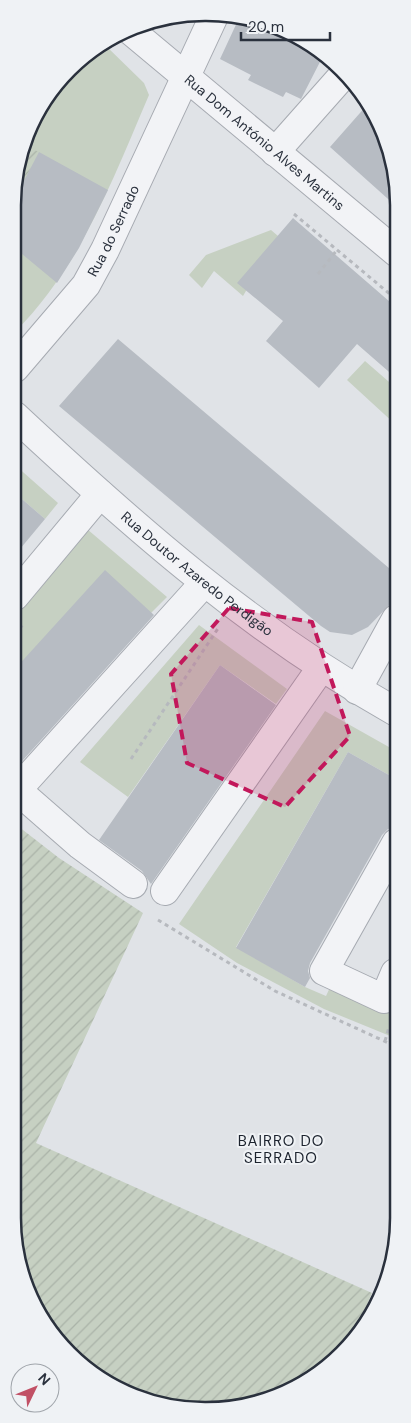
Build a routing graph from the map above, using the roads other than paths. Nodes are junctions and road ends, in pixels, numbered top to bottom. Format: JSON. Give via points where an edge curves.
{"nodes":[{"id":1,"x":211,"y":21,"type":"edge"},
{"id":2,"x":135,"y":35,"type":"edge"},
{"id":3,"x":185,"y":77,"type":"junction"},
{"id":4,"x":340,"y":79,"type":"edge"},
{"id":5,"x":275,"y":152,"type":"junction"},
{"id":6,"x":390,"y":247,"type":"edge"},
{"id":7,"x":21,"y":362,"type":"edge"},
{"id":8,"x":21,"y":422,"type":"edge"},
{"id":9,"x":100,"y":494,"type":"junction"},
{"id":10,"x":204,"y":583,"type":"junction"},
{"id":11,"x":21,"y":589,"type":"edge"},
{"id":12,"x":390,"y":630,"type":"edge"},
{"id":13,"x":322,"y":668,"type":"junction"},
{"id":14,"x":356,"y":690,"type":"junction"},
{"id":15,"x":390,"y":709,"type":"edge"},
{"id":16,"x":21,"y":786,"type":"edge"},
{"id":17,"x":21,"y":793,"type":"edge"},
{"id":18,"x":390,"y":854,"type":"edge"},
{"id":19,"x":133,"y":884,"type":"dead end"},
{"id":20,"x":165,"y":891,"type":"dead end"},
{"id":21,"x":390,"y":985,"type":"edge"}],
"edges":[{"from":1,"to":3,"type":"street","name":"Rua do Serrado"},
{"from":2,"to":3,"type":"street","name":"Rua Dom António Alves Martins"},
{"from":3,"to":5,"type":"street","name":"Rua Dom António Alves Martins"},
{"from":3,"to":7,"type":"street","name":"Rua do Serrado","via":[[86,285]]},
{"from":4,"to":5,"type":"street"},
{"from":5,"to":6,"type":"street","name":"Rua Dom António Alves Martins"},
{"from":8,"to":9,"type":"street","name":"Rua Doutor Azaredo Perdigão"},
{"from":9,"to":10,"type":"street","name":"Rua Doutor Azaredo Perdigão"},
{"from":9,"to":11,"type":"street"},
{"from":10,"to":13,"type":"street","name":"Rua Doutor Azaredo Perdigão"},
{"from":10,"to":16,"type":"street"},
{"from":12,"to":14,"type":"street"},
{"from":13,"to":14,"type":"street","name":"Rua Doutor Azaredo Perdigão"},
{"from":13,"to":20,"type":"street"},
{"from":14,"to":15,"type":"street","name":"Rua Doutor Azaredo Perdigão"},
{"from":17,"to":19,"type":"street","via":[[80,845]]},
{"from":18,"to":21,"type":"street","via":[[324,971],[384,999]]}]}
